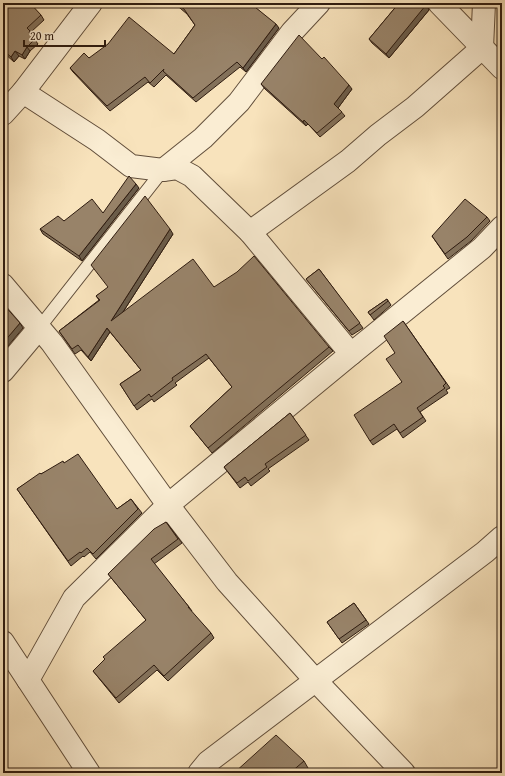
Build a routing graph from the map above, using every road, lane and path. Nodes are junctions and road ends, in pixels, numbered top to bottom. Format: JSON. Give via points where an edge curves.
{"nodes":[{"id":1,"x":91,"y":3,"type":"edge"},
{"id":2,"x":319,"y":3,"type":"edge"},
{"id":3,"x":439,"y":3,"type":"edge"},
{"id":4,"x":484,"y":3,"type":"edge"},
{"id":5,"x":482,"y":48,"type":"junction"},
{"id":6,"x":502,"y":68,"type":"edge"},
{"id":7,"x":23,"y":92,"type":"junction"},
{"id":8,"x":3,"y":114,"type":"edge"},
{"id":9,"x":163,"y":170,"type":"junction"},
{"id":10,"x":502,"y":227,"type":"edge"},
{"id":11,"x":250,"y":232,"type":"junction"},
{"id":12,"x":3,"y":285,"type":"edge"},
{"id":13,"x":39,"y":328,"type":"junction"},
{"id":14,"x":350,"y":354,"type":"junction"},
{"id":15,"x":3,"y":371,"type":"edge"},
{"id":16,"x":168,"y":505,"type":"junction"},
{"id":17,"x":502,"y":537,"type":"edge"},
{"id":18,"x":3,"y":642,"type":"edge"},
{"id":19,"x":28,"y":680,"type":"junction"},
{"id":20,"x":316,"y":681,"type":"junction"},
{"id":21,"x":89,"y":773,"type":"edge"},
{"id":22,"x":199,"y":773,"type":"edge"},
{"id":23,"x":404,"y":773,"type":"edge"}],
"edges":[{"from":1,"to":7,"type":"street"},
{"from":2,"to":9,"type":"street","via":[[292,32],[239,102],[203,138]]},
{"from":3,"to":5,"type":"street"},
{"from":4,"to":5,"type":"street"},
{"from":5,"to":6,"type":"street"},
{"from":5,"to":11,"type":"street","via":[[348,161]]},
{"from":7,"to":8,"type":"street"},
{"from":7,"to":9,"type":"street","via":[[97,140],[131,166]]},
{"from":9,"to":11,"type":"street","via":[[177,168],[192,176]]},
{"from":9,"to":13,"type":"lane"},
{"from":10,"to":14,"type":"street","via":[[482,248]]},
{"from":11,"to":14,"type":"street"},
{"from":12,"to":13,"type":"street"},
{"from":13,"to":15,"type":"street"},
{"from":13,"to":16,"type":"street"},
{"from":14,"to":16,"type":"street"},
{"from":16,"to":19,"type":"street","via":[[74,598]]},
{"from":16,"to":20,"type":"street","via":[[227,582]]},
{"from":17,"to":20,"type":"street"},
{"from":18,"to":19,"type":"street"},
{"from":19,"to":21,"type":"street"},
{"from":20,"to":22,"type":"street","via":[[208,762]]},
{"from":20,"to":23,"type":"street"}]}
